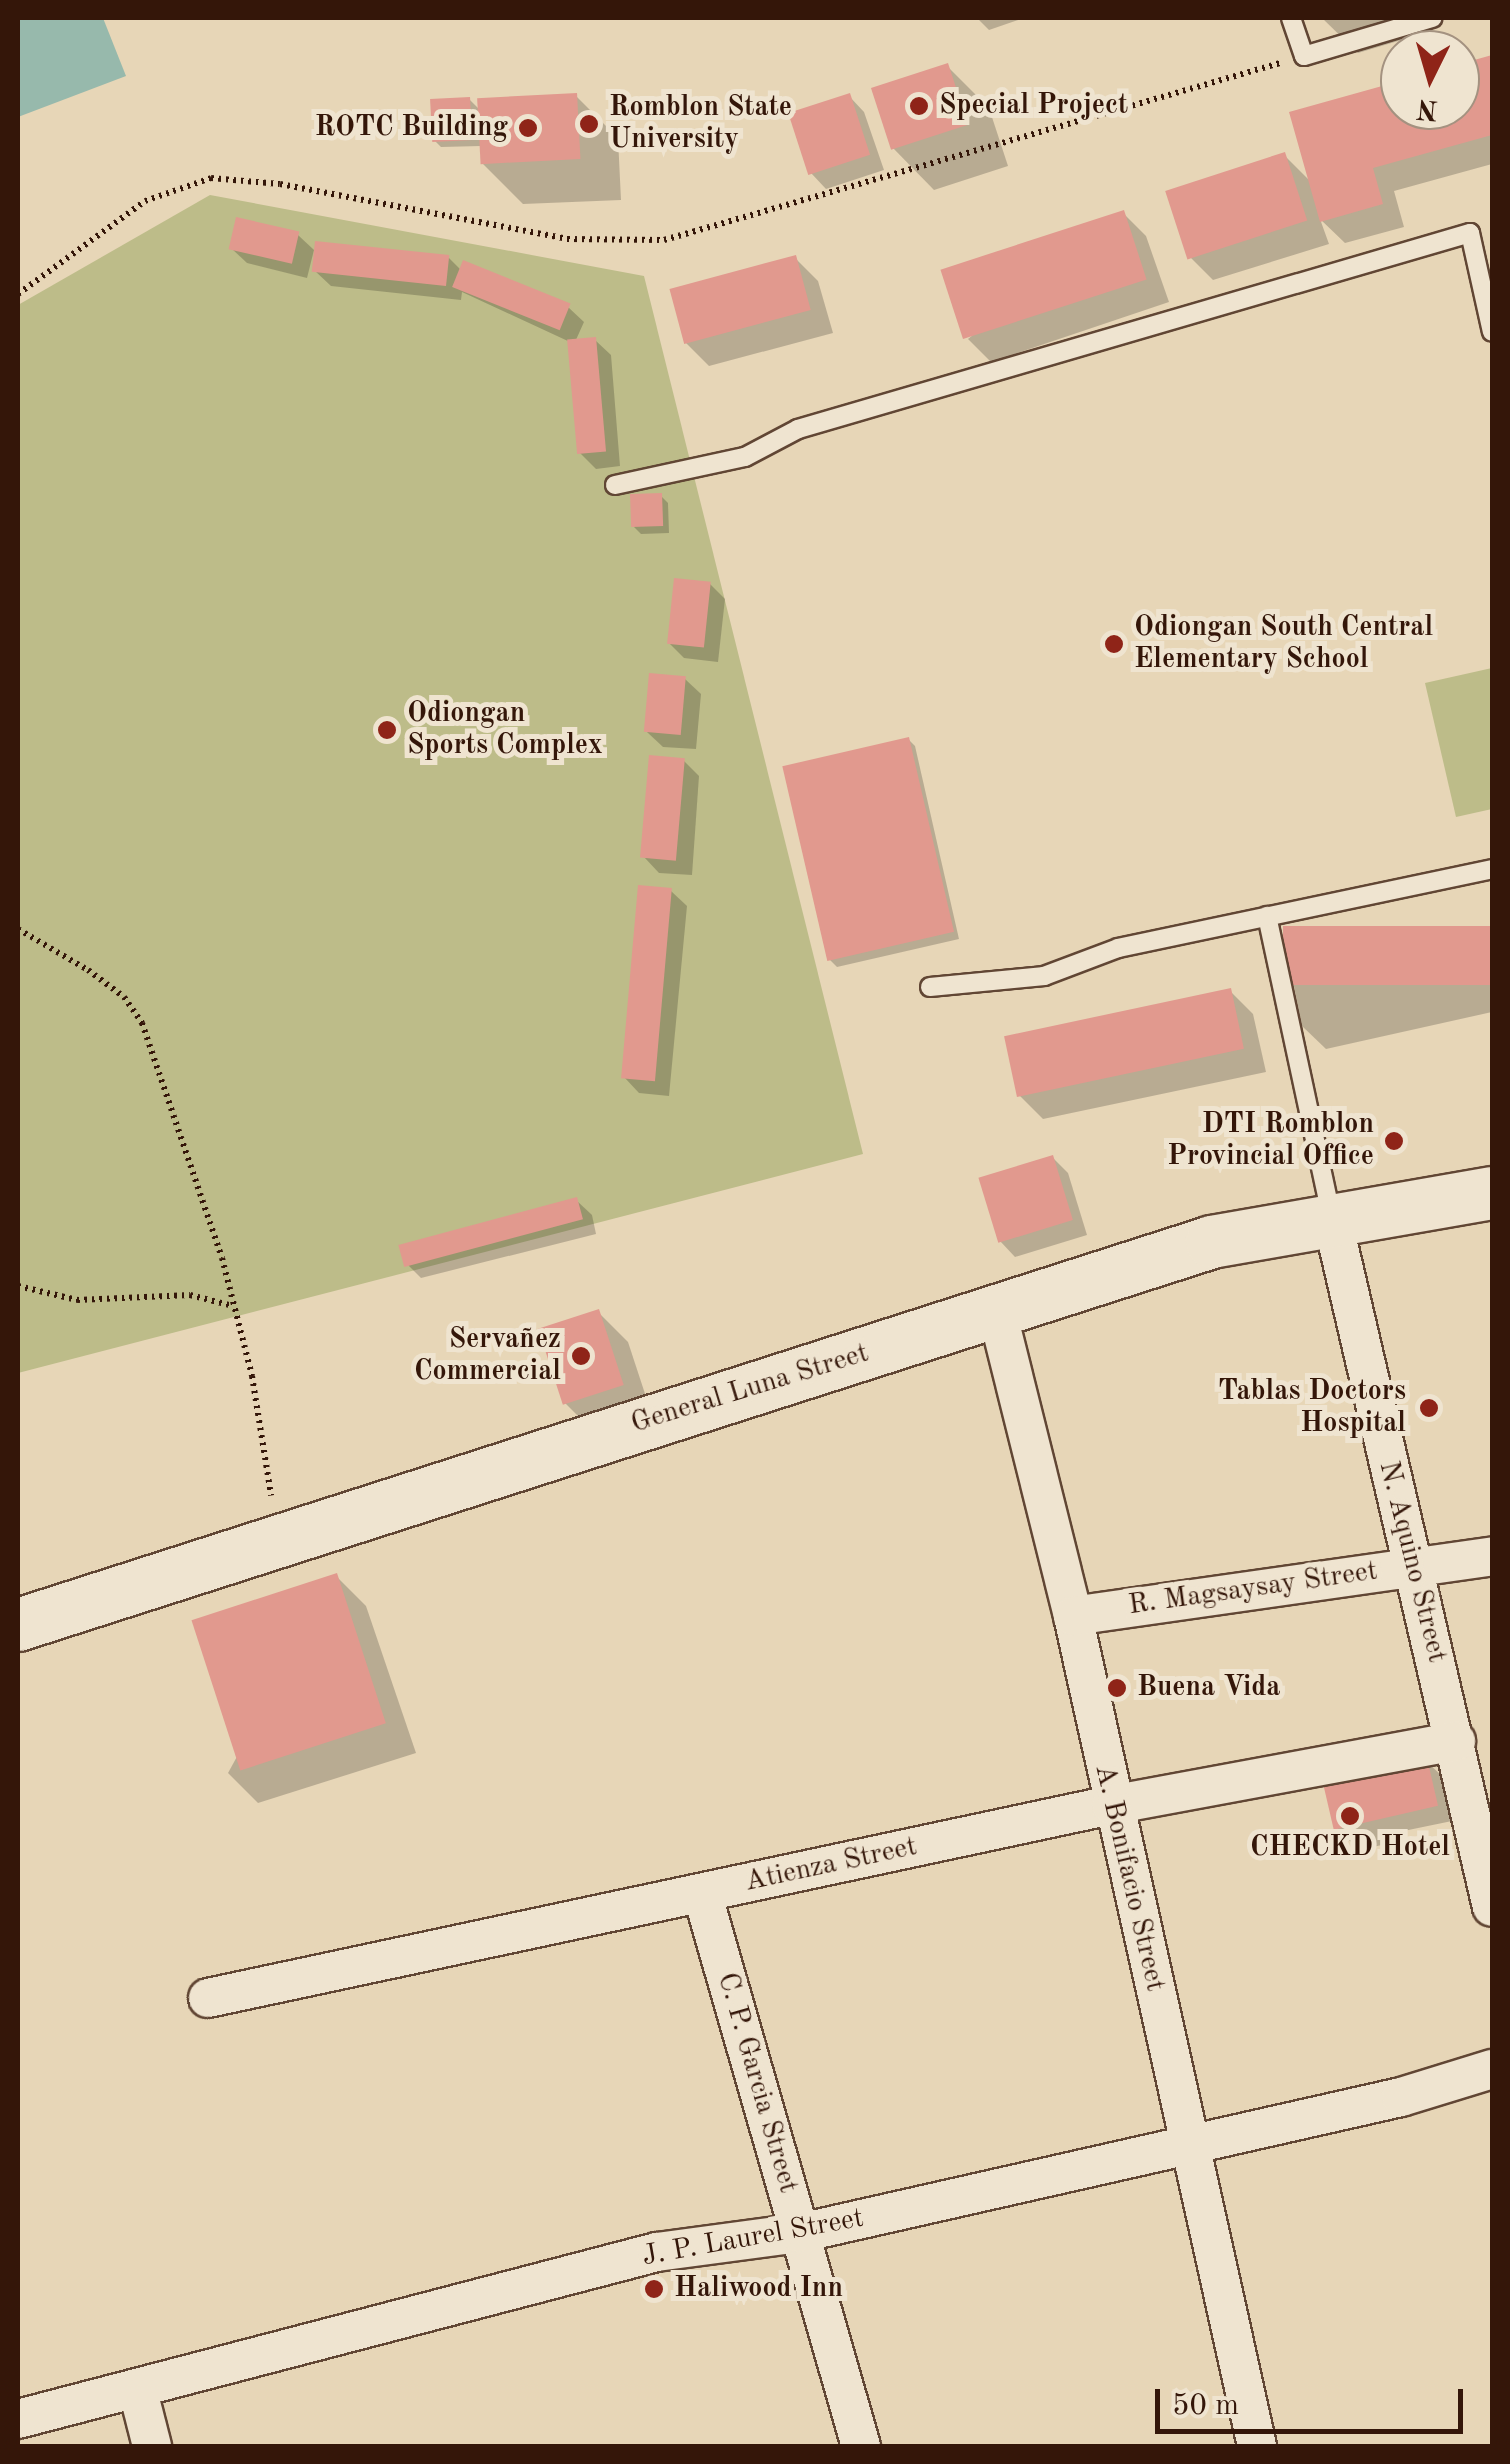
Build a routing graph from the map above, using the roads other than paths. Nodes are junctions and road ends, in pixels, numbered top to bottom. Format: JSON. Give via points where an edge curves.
{"nodes":[{"id":1,"x":1290,"y":18,"type":"edge"},
{"id":2,"x":1432,"y":18,"type":"edge"},
{"id":3,"x":1492,"y":332,"type":"edge"},
{"id":4,"x":615,"y":485,"type":"dead end"},
{"id":5,"x":1492,"y":869,"type":"edge"},
{"id":6,"x":1267,"y":916,"type":"junction"},
{"id":7,"x":930,"y":987,"type":"dead end"},
{"id":8,"x":1492,"y":1193,"type":"edge"},
{"id":9,"x":1332,"y":1218,"type":"junction"},
{"id":10,"x":997,"y":1311,"type":"junction"},
{"id":11,"x":1492,"y":1556,"type":"edge"},
{"id":12,"x":1411,"y":1566,"type":"junction"},
{"id":13,"x":1073,"y":1616,"type":"junction"},
{"id":14,"x":18,"y":1626,"type":"edge"},
{"id":15,"x":1456,"y":1741,"type":"junction"},
{"id":16,"x":1111,"y":1805,"type":"junction"},
{"id":17,"x":702,"y":1893,"type":"junction"},
{"id":18,"x":1492,"y":1906,"type":"edge"},
{"id":19,"x":208,"y":1998,"type":"dead end"},
{"id":20,"x":1492,"y":2069,"type":"edge"},
{"id":21,"x":1190,"y":2145,"type":"junction"},
{"id":22,"x":800,"y":2233,"type":"junction"},
{"id":23,"x":138,"y":2390,"type":"junction"},
{"id":24,"x":18,"y":2419,"type":"edge"},
{"id":25,"x":152,"y":2446,"type":"edge"},
{"id":26,"x":861,"y":2446,"type":"edge"},
{"id":27,"x":1257,"y":2446,"type":"edge"}],
"edges":[{"from":1,"to":2,"type":"lane","via":[[1304,56]]},
{"from":3,"to":4,"type":"lane","via":[[1470,233],[798,428],[716,465]]},
{"from":5,"to":6,"type":"lane"},
{"from":6,"to":7,"type":"lane","via":[[1118,948],[1044,976]]},
{"from":6,"to":9,"type":"lane"},
{"from":8,"to":9,"type":"main road","name":"General Luna Street"},
{"from":9,"to":10,"type":"main road","name":"General Luna Street","via":[[1212,1242]]},
{"from":9,"to":12,"type":"street","name":"N. Aquino Street"},
{"from":10,"to":13,"type":"street","name":"A. Bonifacio Street"},
{"from":10,"to":14,"type":"main road","name":"General Luna Street"},
{"from":11,"to":12,"type":"street","name":"R. Magsaysay Street"},
{"from":12,"to":13,"type":"street","name":"R. Magsaysay Street"},
{"from":12,"to":15,"type":"street","name":"N. Aquino Street"},
{"from":13,"to":16,"type":"street","name":"A. Bonifacio Street"},
{"from":15,"to":16,"type":"street","name":"Atienza Street"},
{"from":15,"to":18,"type":"street","name":"N. Aquino Street"},
{"from":16,"to":17,"type":"street","name":"Atienza Street"},
{"from":16,"to":21,"type":"street","name":"A. Bonifacio Street"},
{"from":17,"to":19,"type":"street","name":"Atienza Street"},
{"from":17,"to":22,"type":"street","name":"C. P. Garcia Street"},
{"from":20,"to":21,"type":"street","name":"J. P. Laurel Street"},
{"from":21,"to":22,"type":"street","name":"J. P. Laurel Street"},
{"from":21,"to":27,"type":"street","name":"A. Bonifacio Street"},
{"from":22,"to":23,"type":"street","name":"J. P. Laurel Street","via":[[657,2252]]},
{"from":22,"to":26,"type":"street","name":"C. P. Garcia Street"},
{"from":23,"to":24,"type":"street","name":"J. P. Laurel Street"},
{"from":23,"to":25,"type":"street"}]}
